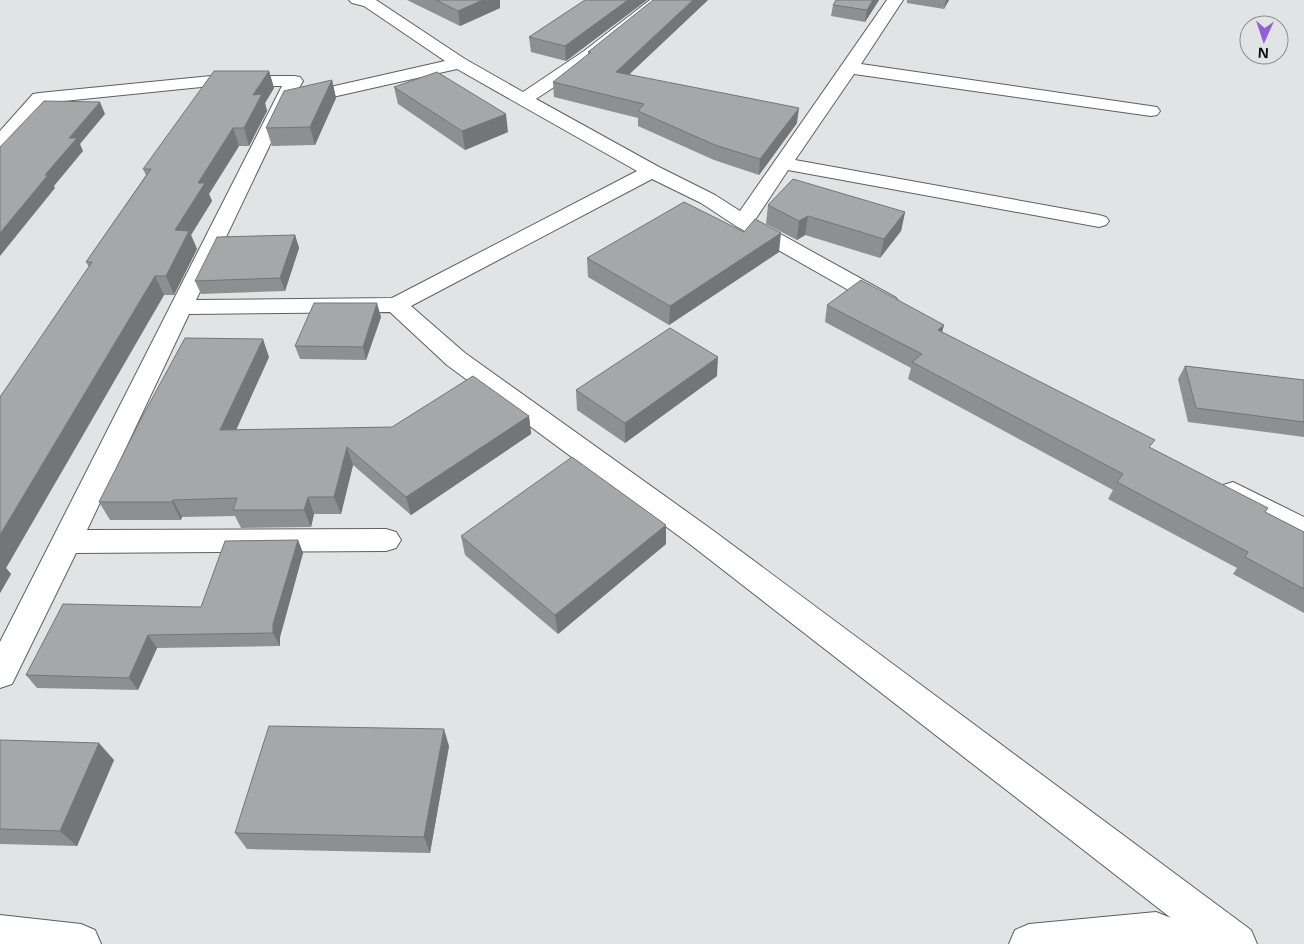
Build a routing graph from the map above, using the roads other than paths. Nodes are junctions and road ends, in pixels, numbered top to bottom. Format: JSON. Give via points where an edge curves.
{"nodes":[{"id":1,"x":659,"y":0,"type":"edge"},
{"id":2,"x":895,"y":0,"type":"edge"},
{"id":3,"x":365,"y":1,"type":"edge"},
{"id":4,"x":459,"y":63,"type":"junction"},
{"id":5,"x":851,"y":68,"type":"junction"},
{"id":6,"x":524,"y":99,"type":"junction"},
{"id":7,"x":281,"y":103,"type":"junction"},
{"id":8,"x":1151,"y":111,"type":"dead end"},
{"id":9,"x":0,"y":142,"type":"edge"},
{"id":10,"x":782,"y":163,"type":"junction"},
{"id":11,"x":652,"y":171,"type":"junction"},
{"id":12,"x":1099,"y":221,"type":"dead end"},
{"id":13,"x":743,"y":222,"type":"junction"},
{"id":14,"x":396,"y":305,"type":"junction"},
{"id":15,"x":181,"y":307,"type":"junction"},
{"id":16,"x":908,"y":313,"type":"edge"},
{"id":17,"x":1219,"y":484,"type":"edge"},
{"id":18,"x":1304,"y":530,"type":"edge"},
{"id":19,"x":386,"y":540,"type":"dead end"},
{"id":20,"x":67,"y":542,"type":"junction"},
{"id":21,"x":0,"y":674,"type":"edge"},
{"id":22,"x":0,"y":935,"type":"edge"},
{"id":23,"x":80,"y":944,"type":"edge"},
{"id":24,"x":1029,"y":944,"type":"edge"},
{"id":25,"x":1187,"y":944,"type":"edge"},
{"id":26,"x":1237,"y":944,"type":"edge"}],
"edges":[{"from":1,"to":6,"type":"street","via":[[590,55]]},
{"from":2,"to":5,"type":"street"},
{"from":3,"to":4,"type":"street"},
{"from":4,"to":6,"type":"street"},
{"from":4,"to":7,"type":"street"},
{"from":5,"to":8,"type":"street"},
{"from":5,"to":10,"type":"street"},
{"from":6,"to":11,"type":"street"},
{"from":7,"to":9,"type":"street","via":[[294,81],[211,81],[38,98]]},
{"from":7,"to":15,"type":"street"},
{"from":10,"to":12,"type":"street"},
{"from":10,"to":13,"type":"street"},
{"from":11,"to":13,"type":"street","via":[[708,199]]},
{"from":11,"to":14,"type":"street"},
{"from":13,"to":16,"type":"street"},
{"from":14,"to":15,"type":"street"},
{"from":14,"to":26,"type":"street","via":[[456,359],[701,537]]},
{"from":15,"to":20,"type":"street"},
{"from":17,"to":18,"type":"street"},
{"from":19,"to":20,"type":"street"},
{"from":20,"to":21,"type":"street"},
{"from":22,"to":23,"type":"street"},
{"from":24,"to":25,"type":"street","via":[[1156,932]]}]}
